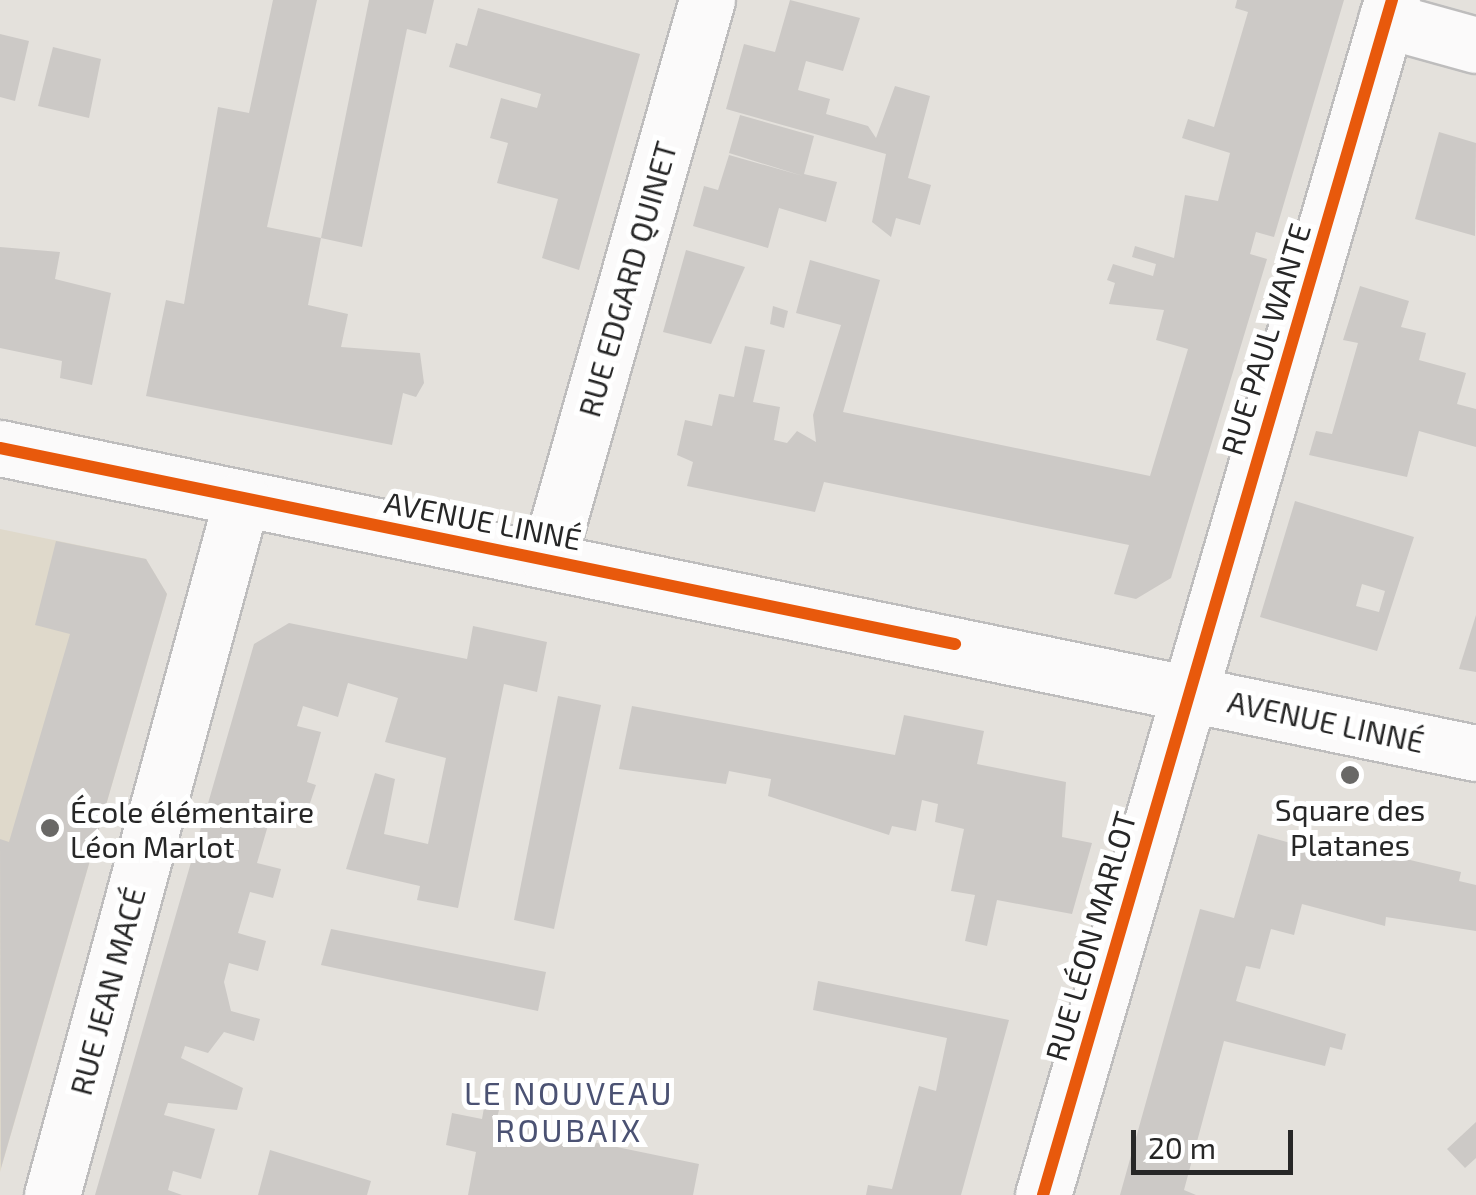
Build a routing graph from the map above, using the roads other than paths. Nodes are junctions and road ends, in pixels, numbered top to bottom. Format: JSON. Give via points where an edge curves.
{"nodes":[{"id":1,"x":707,"y":0,"type":"edge"},
{"id":2,"x":1389,"y":10,"type":"edge"},
{"id":3,"x":1476,"y":45,"type":"edge"},
{"id":4,"x":0,"y":448,"type":"edge"},
{"id":5,"x":242,"y":498,"type":"junction"},
{"id":6,"x":548,"y":558,"type":"junction"},
{"id":7,"x":1185,"y":691,"type":"junction"},
{"id":8,"x":1476,"y":753,"type":"edge"},
{"id":9,"x":52,"y":1195,"type":"edge"},
{"id":10,"x":1043,"y":1195,"type":"edge"}],
"edges":[{"from":1,"to":6,"type":"street","name":"RUE EDGARD QUINET"},
{"from":2,"to":3,"type":"street"},
{"from":2,"to":7,"type":"street","name":"RUE PAUL WANTE"},
{"from":4,"to":5,"type":"street","name":"AVENUE LINNÉ"},
{"from":5,"to":6,"type":"street","name":"AVENUE LINNÉ"},
{"from":5,"to":9,"type":"street","name":"RUE JEAN MACÉ"},
{"from":6,"to":7,"type":"street","name":"AVENUE LINNÉ"},
{"from":7,"to":8,"type":"street","name":"AVENUE LINNÉ"},
{"from":7,"to":10,"type":"street","name":"RUE LÉON MARLOT"}]}
